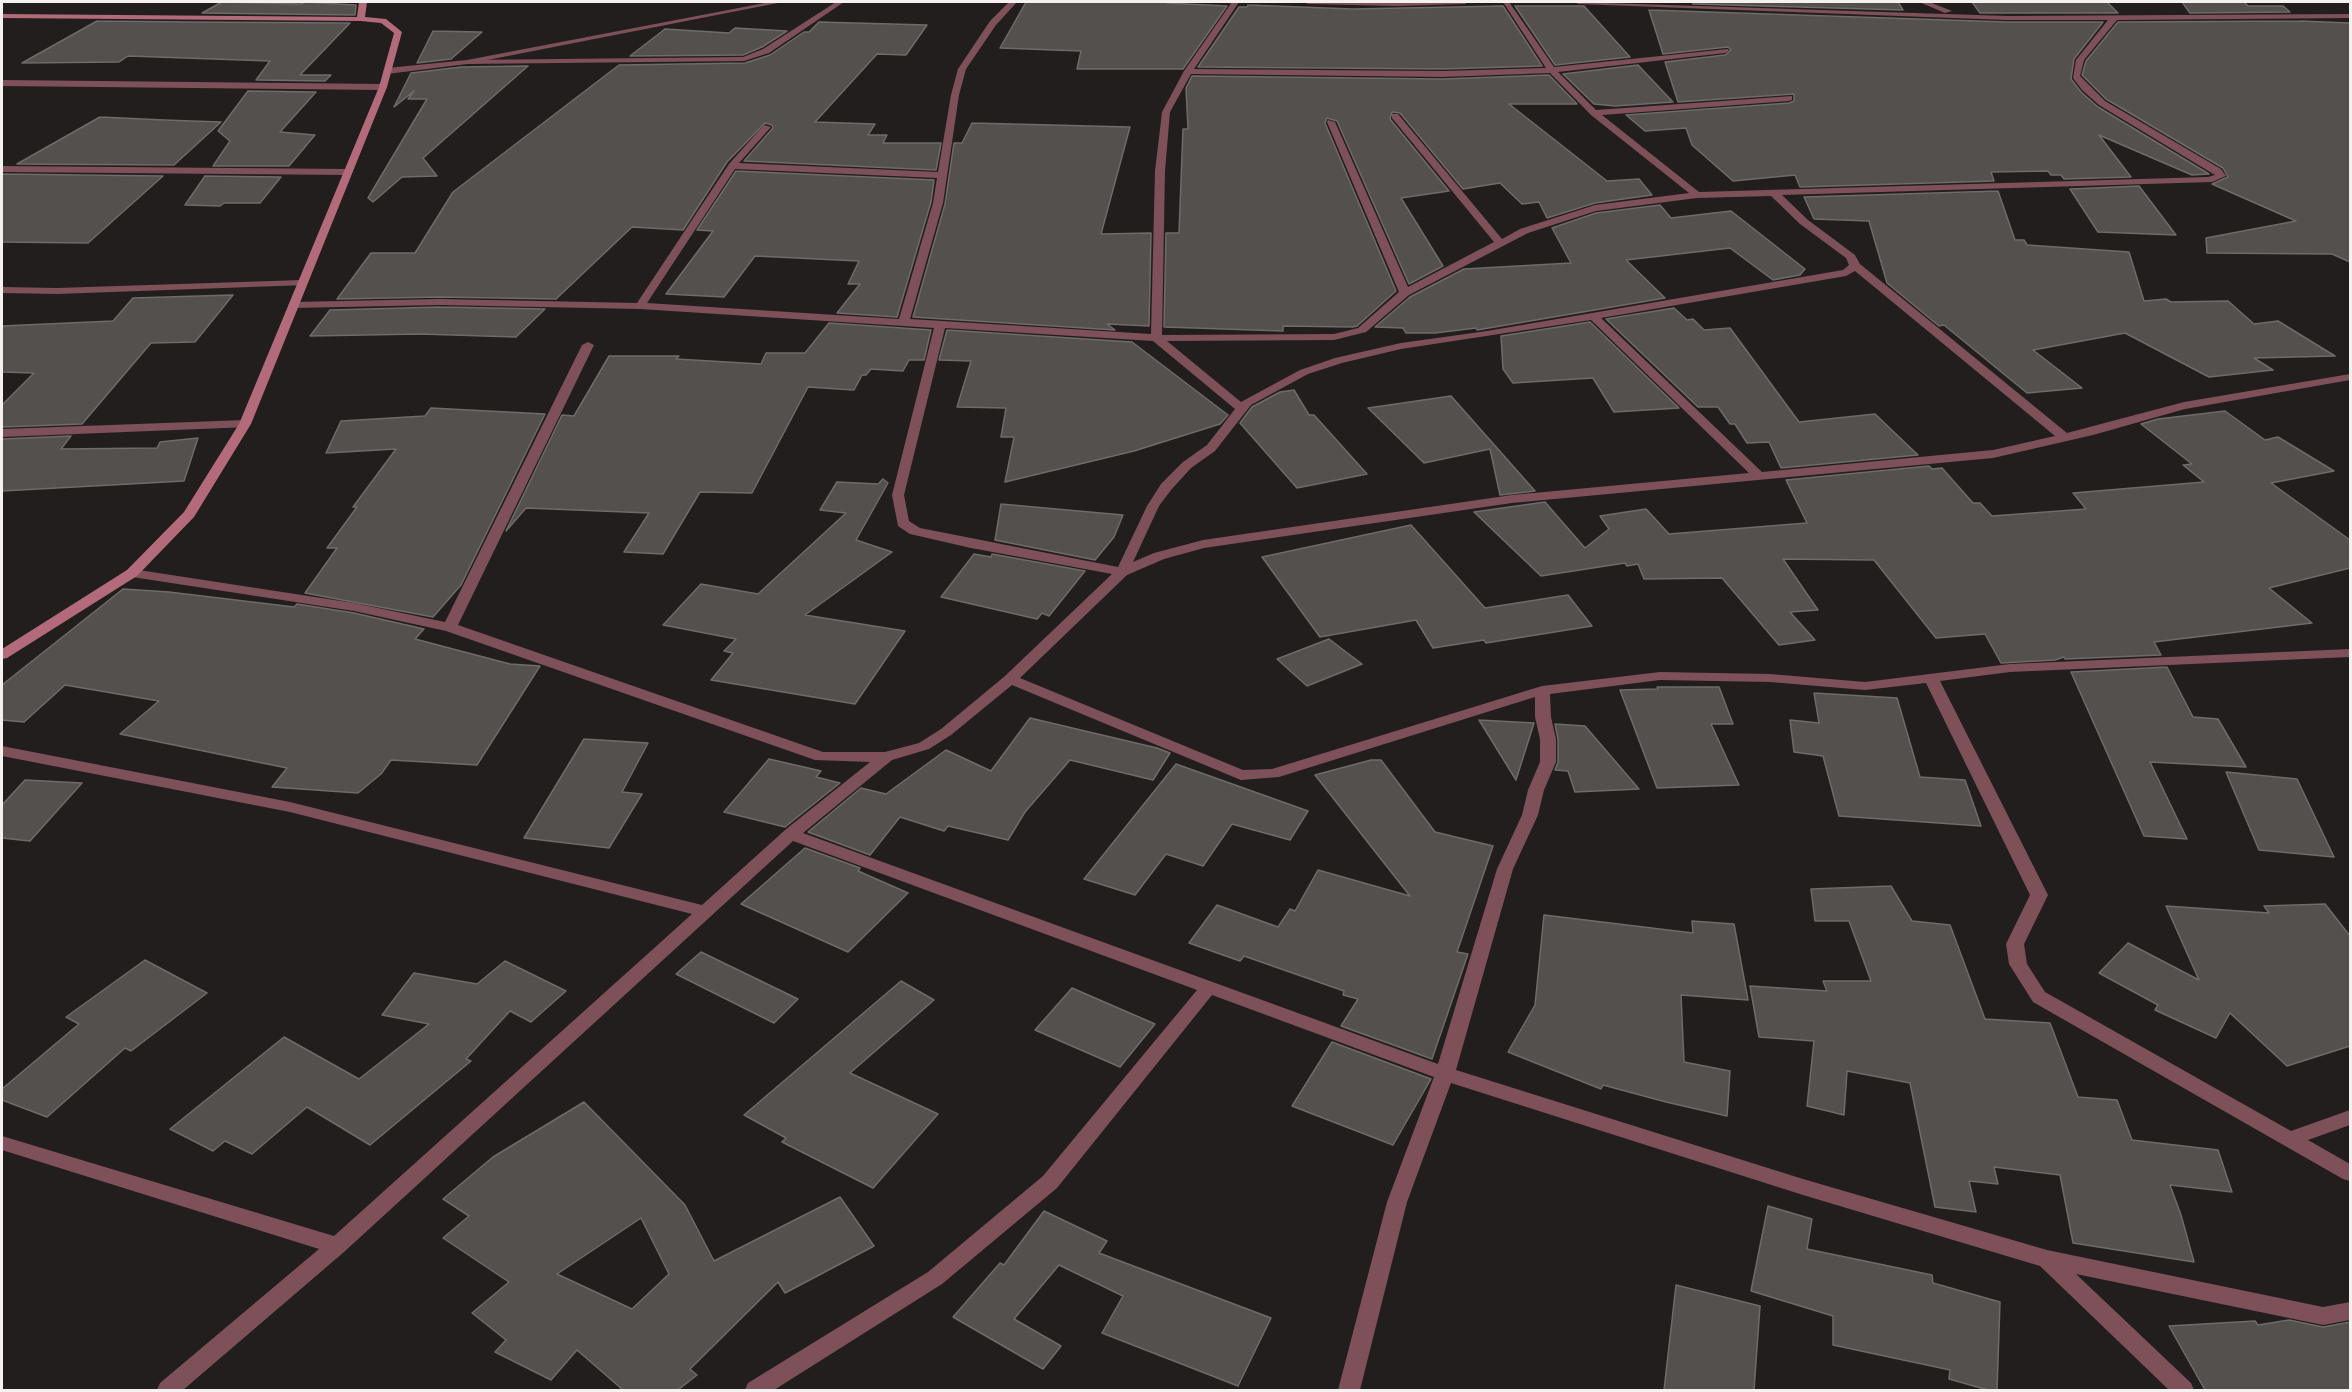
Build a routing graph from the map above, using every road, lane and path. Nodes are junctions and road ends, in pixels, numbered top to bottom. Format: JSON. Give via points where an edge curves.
{"nodes":[{"id":1,"x":363,"y":2,"type":"edge"},
{"id":2,"x":778,"y":2,"type":"edge"},
{"id":3,"x":840,"y":2,"type":"edge"},
{"id":4,"x":1012,"y":2,"type":"edge"},
{"id":5,"x":1235,"y":2,"type":"edge"},
{"id":6,"x":1308,"y":2,"type":"edge"},
{"id":7,"x":1465,"y":2,"type":"edge"},
{"id":8,"x":1506,"y":2,"type":"edge"},
{"id":9,"x":1578,"y":2,"type":"edge"},
{"id":10,"x":1923,"y":2,"type":"edge"},
{"id":11,"x":2,"y":16,"type":"edge"},
{"id":12,"x":2350,"y":16,"type":"edge"},
{"id":13,"x":1966,"y":17,"type":"junction"},
{"id":14,"x":2114,"y":18,"type":"junction"},
{"id":15,"x":361,"y":19,"type":"junction"},
{"id":16,"x":1725,"y":51,"type":"dead end"},
{"id":17,"x":467,"y":62,"type":"junction"},
{"id":18,"x":1552,"y":70,"type":"junction"},
{"id":19,"x":387,"y":71,"type":"junction"},
{"id":20,"x":1188,"y":71,"type":"junction"},
{"id":21,"x":2,"y":83,"type":"edge"},
{"id":22,"x":383,"y":87,"type":"junction"},
{"id":23,"x":1788,"y":98,"type":"dead end"},
{"id":24,"x":1594,"y":112,"type":"junction"},
{"id":25,"x":1395,"y":116,"type":"dead end"},
{"id":26,"x":1331,"y":122,"type":"dead end"},
{"id":27,"x":767,"y":127,"type":"dead end"},
{"id":28,"x":732,"y":166,"type":"junction"},
{"id":29,"x":2,"y":169,"type":"edge"},
{"id":30,"x":347,"y":172,"type":"junction"},
{"id":31,"x":944,"y":175,"type":"junction"},
{"id":32,"x":1772,"y":191,"type":"junction"},
{"id":33,"x":1697,"y":195,"type":"junction"},
{"id":34,"x":1500,"y":243,"type":"junction"},
{"id":35,"x":1855,"y":266,"type":"junction"},
{"id":36,"x":302,"y":283,"type":"junction"},
{"id":37,"x":2,"y":290,"type":"edge"},
{"id":38,"x":1405,"y":293,"type":"junction"},
{"id":39,"x":293,"y":305,"type":"junction"},
{"id":40,"x":640,"y":306,"type":"junction"},
{"id":41,"x":1592,"y":315,"type":"junction"},
{"id":42,"x":903,"y":323,"type":"junction"},
{"id":43,"x":939,"y":326,"type":"junction"},
{"id":44,"x":1156,"y":338,"type":"junction"},
{"id":45,"x":588,"y":345,"type":"dead end"},
{"id":46,"x":2350,"y":377,"type":"edge"},
{"id":47,"x":1241,"y":408,"type":"junction"},
{"id":48,"x":245,"y":424,"type":"junction"},
{"id":49,"x":2,"y":433,"type":"edge"},
{"id":50,"x":2065,"y":438,"type":"junction"},
{"id":51,"x":1759,"y":476,"type":"junction"},
{"id":52,"x":1122,"y":572,"type":"junction"},
{"id":53,"x":132,"y":573,"type":"junction"},
{"id":54,"x":450,"y":627,"type":"junction"},
{"id":55,"x":2350,"y":653,"type":"edge"},
{"id":56,"x":2,"y":655,"type":"edge"},
{"id":57,"x":1931,"y":678,"type":"junction"},
{"id":58,"x":1010,"y":679,"type":"junction"},
{"id":59,"x":1542,"y":690,"type":"junction"},
{"id":60,"x":2,"y":751,"type":"edge"},
{"id":61,"x":886,"y":757,"type":"junction"},
{"id":62,"x":791,"y":834,"type":"junction"},
{"id":63,"x":706,"y":912,"type":"junction"},
{"id":64,"x":1209,"y":987,"type":"junction"},
{"id":65,"x":1445,"y":1074,"type":"junction"},
{"id":66,"x":2350,"y":1117,"type":"edge"},
{"id":67,"x":2290,"y":1139,"type":"junction"},
{"id":68,"x":2,"y":1143,"type":"edge"},
{"id":69,"x":2350,"y":1173,"type":"edge"},
{"id":70,"x":337,"y":1246,"type":"junction"},
{"id":71,"x":2046,"y":1258,"type":"junction"},
{"id":72,"x":2350,"y":1311,"type":"edge"},
{"id":73,"x":168,"y":1390,"type":"edge"},
{"id":74,"x":756,"y":1390,"type":"edge"},
{"id":75,"x":1349,"y":1390,"type":"edge"},
{"id":76,"x":2183,"y":1390,"type":"edge"}],
"edges":[{"from":1,"to":15,"type":"street"},
{"from":2,"to":17,"type":"street"},
{"from":3,"to":17,"type":"street","via":[[766,51],[744,59]]},
{"from":4,"to":31,"type":"street","via":[[962,69]]},
{"from":5,"to":20,"type":"street"},
{"from":6,"to":7,"type":"street"},
{"from":8,"to":18,"type":"street"},
{"from":9,"to":13,"type":"street"},
{"from":10,"to":13,"type":"street"},
{"from":11,"to":15,"type":"street"},
{"from":12,"to":14,"type":"street"},
{"from":13,"to":14,"type":"street"},
{"from":14,"to":32,"type":"street","via":[[2080,60],[2076,76],[2102,103],[2221,176],[2209,180]]},
{"from":15,"to":19,"type":"street","via":[[383,21],[398,32]]},
{"from":16,"to":18,"type":"street"},
{"from":17,"to":19,"type":"street"},
{"from":18,"to":20,"type":"street","via":[[1443,74]]},
{"from":18,"to":24,"type":"street"},
{"from":19,"to":22,"type":"street"},
{"from":20,"to":44,"type":"street","via":[[1166,112],[1160,171]]},
{"from":21,"to":22,"type":"street"},
{"from":22,"to":30,"type":"street"},
{"from":23,"to":24,"type":"street"},
{"from":24,"to":33,"type":"street"},
{"from":25,"to":34,"type":"street"},
{"from":26,"to":38,"type":"street"},
{"from":27,"to":28,"type":"street"},
{"from":28,"to":31,"type":"street"},
{"from":28,"to":40,"type":"street"},
{"from":29,"to":30,"type":"street"},
{"from":30,"to":36,"type":"street"},
{"from":31,"to":42,"type":"street"},
{"from":32,"to":33,"type":"street"},
{"from":32,"to":35,"type":"street","via":[[1804,222],[1851,257]]},
{"from":33,"to":34,"type":"street","via":[[1594,208]]},
{"from":34,"to":38,"type":"street"},
{"from":35,"to":41,"type":"street","via":[[1846,273]]},
{"from":35,"to":50,"type":"street"},
{"from":36,"to":37,"type":"street"},
{"from":36,"to":39,"type":"street"},
{"from":38,"to":44,"type":"street","via":[[1362,330],[1334,337]]},
{"from":39,"to":40,"type":"street","via":[[440,302]]},
{"from":39,"to":48,"type":"street"},
{"from":40,"to":42,"type":"street"},
{"from":41,"to":47,"type":"street","via":[[1339,360],[1272,387]]},
{"from":41,"to":51,"type":"street"},
{"from":42,"to":43,"type":"street"},
{"from":43,"to":44,"type":"street"},
{"from":43,"to":52,"type":"street","via":[[898,495],[903,523],[915,531],[971,544]]},
{"from":44,"to":47,"type":"street"},
{"from":45,"to":54,"type":"street"},
{"from":46,"to":50,"type":"street","via":[[2184,406]]},
{"from":47,"to":52,"type":"street","via":[[1210,448],[1166,487]]},
{"from":48,"to":49,"type":"street"},
{"from":48,"to":53,"type":"street","via":[[189,514]]},
{"from":50,"to":51,"type":"street","via":[[1993,454]]},
{"from":51,"to":52,"type":"street","via":[[1512,499],[1215,542],[1159,556]]},
{"from":52,"to":58,"type":"street"},
{"from":53,"to":54,"type":"street","via":[[354,607]]},
{"from":53,"to":56,"type":"street"},
{"from":54,"to":61,"type":"street","via":[[821,757]]},
{"from":55,"to":57,"type":"street","via":[[2010,668]]},
{"from":57,"to":59,"type":"street","via":[[1865,686],[1770,678],[1660,676]]},
{"from":57,"to":67,"type":"street","via":[[2039,895],[2015,944],[2018,964],[2038,997]]},
{"from":58,"to":59,"type":"street","via":[[1241,775],[1273,774]]},
{"from":58,"to":61,"type":"street","via":[[924,746]]},
{"from":59,"to":65,"type":"street","via":[[1548,762],[1530,815],[1505,869]]},
{"from":60,"to":63,"type":"street","via":[[290,807]]},
{"from":61,"to":62,"type":"street"},
{"from":62,"to":63,"type":"street"},
{"from":62,"to":64,"type":"street"},
{"from":63,"to":70,"type":"street"},
{"from":64,"to":65,"type":"street"},
{"from":64,"to":74,"type":"street","via":[[1050,1182],[935,1278]]},
{"from":65,"to":71,"type":"street","via":[[1803,1187]]},
{"from":65,"to":75,"type":"street","via":[[1397,1202]]},
{"from":66,"to":67,"type":"street"},
{"from":67,"to":69,"type":"street"},
{"from":68,"to":70,"type":"street"},
{"from":70,"to":73,"type":"street"},
{"from":71,"to":72,"type":"street","via":[[2324,1316]]},
{"from":71,"to":76,"type":"street"}]}
